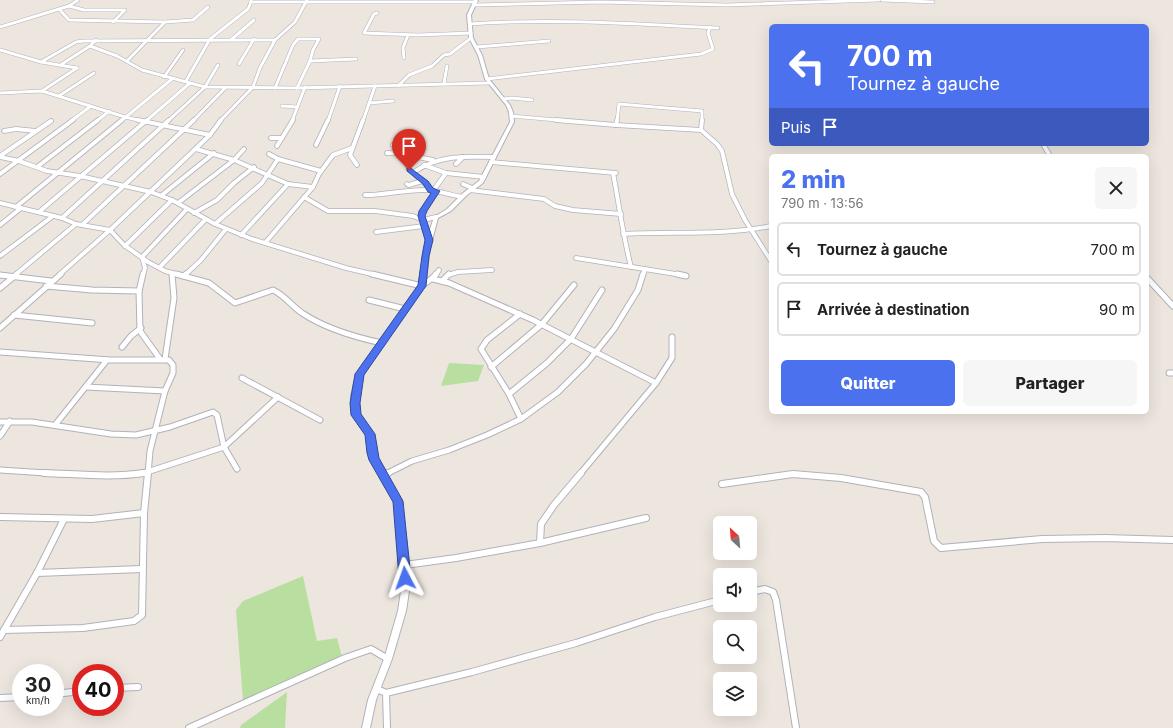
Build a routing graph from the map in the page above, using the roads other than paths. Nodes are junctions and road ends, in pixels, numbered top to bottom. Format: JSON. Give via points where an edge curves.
{"nodes":[{"id":1,"x":78,"y":0,"type":"edge"},
{"id":2,"x":879,"y":0,"type":"edge"},
{"id":3,"x":882,"y":0,"type":"edge"},
{"id":4,"x":251,"y":1,"type":"edge"},
{"id":5,"x":306,"y":1,"type":"edge"},
{"id":6,"x":376,"y":1,"type":"edge"},
{"id":7,"x":430,"y":1,"type":"edge"},
{"id":8,"x":582,"y":1,"type":"edge"},
{"id":9,"x":475,"y":2,"type":"edge"},
{"id":10,"x":933,"y":2,"type":"dead end"},
{"id":11,"x":69,"y":6,"type":"junction"},
{"id":12,"x":208,"y":7,"type":"dead end"},
{"id":13,"x":60,"y":10,"type":"junction"},
{"id":14,"x":377,"y":13,"type":"dead end"},
{"id":15,"x":254,"y":20,"type":"dead end"},
{"id":16,"x":113,"y":22,"type":"junction"},
{"id":17,"x":165,"y":22,"type":"junction"},
{"id":18,"x":470,"y":24,"type":"junction"},
{"id":19,"x":0,"y":27,"type":"edge"},
{"id":20,"x":710,"y":27,"type":"junction"},
{"id":21,"x":718,"y":28,"type":"dead end"},
{"id":22,"x":408,"y":35,"type":"junction"},
{"id":23,"x":471,"y":35,"type":"junction"},
{"id":24,"x":210,"y":39,"type":"junction"},
{"id":25,"x":232,"y":39,"type":"junction"},
{"id":26,"x":254,"y":39,"type":"junction"},
{"id":27,"x":96,"y":40,"type":"junction"},
{"id":28,"x":146,"y":40,"type":"junction"},
{"id":29,"x":275,"y":40,"type":"junction"},
{"id":30,"x":549,"y":41,"type":"dead end"},
{"id":31,"x":90,"y":46,"type":"junction"},
{"id":32,"x":477,"y":47,"type":"junction"},
{"id":33,"x":0,"y":50,"type":"edge"},
{"id":34,"x":183,"y":50,"type":"dead end"},
{"id":35,"x":446,"y":51,"type":"dead end"},
{"id":36,"x":444,"y":55,"type":"junction"},
{"id":37,"x":404,"y":58,"type":"dead end"},
{"id":38,"x":356,"y":59,"type":"dead end"},
{"id":39,"x":128,"y":61,"type":"junction"},
{"id":40,"x":310,"y":61,"type":"junction"},
{"id":41,"x":41,"y":62,"type":"junction"},
{"id":42,"x":62,"y":64,"type":"junction"},
{"id":43,"x":239,"y":64,"type":"dead end"},
{"id":44,"x":218,"y":65,"type":"dead end"},
{"id":45,"x":447,"y":66,"type":"dead end"},
{"id":46,"x":94,"y":72,"type":"dead end"},
{"id":47,"x":164,"y":77,"type":"junction"},
{"id":48,"x":172,"y":79,"type":"junction"},
{"id":49,"x":488,"y":81,"type":"junction"},
{"id":50,"x":188,"y":82,"type":"junction"},
{"id":51,"x":444,"y":83,"type":"junction"},
{"id":52,"x":399,"y":85,"type":"junction"},
{"id":53,"x":340,"y":86,"type":"junction"},
{"id":54,"x":375,"y":86,"type":"junction"},
{"id":55,"x":205,"y":87,"type":"junction"},
{"id":56,"x":226,"y":87,"type":"junction"},
{"id":57,"x":253,"y":87,"type":"junction"},
{"id":58,"x":305,"y":87,"type":"junction"},
{"id":59,"x":275,"y":88,"type":"junction"},
{"id":60,"x":297,"y":88,"type":"junction"},
{"id":61,"x":42,"y":91,"type":"junction"},
{"id":62,"x":0,"y":93,"type":"edge"},
{"id":63,"x":59,"y":96,"type":"junction"},
{"id":64,"x":504,"y":100,"type":"junction"},
{"id":65,"x":532,"y":100,"type":"dead end"},
{"id":66,"x":393,"y":101,"type":"dead end"},
{"id":67,"x":369,"y":103,"type":"junction"},
{"id":68,"x":92,"y":106,"type":"junction"},
{"id":69,"x":282,"y":106,"type":"dead end"},
{"id":70,"x":297,"y":107,"type":"junction"},
{"id":71,"x":109,"y":111,"type":"junction"},
{"id":72,"x":511,"y":116,"type":"junction"},
{"id":73,"x":125,"y":117,"type":"junction"},
{"id":74,"x":51,"y":121,"type":"dead end"},
{"id":75,"x":144,"y":122,"type":"junction"},
{"id":76,"x":164,"y":125,"type":"junction"},
{"id":77,"x":616,"y":125,"type":"junction"},
{"id":78,"x":184,"y":130,"type":"junction"},
{"id":79,"x":701,"y":130,"type":"junction"},
{"id":80,"x":4,"y":131,"type":"dead end"},
{"id":81,"x":36,"y":131,"type":"junction"},
{"id":82,"x":210,"y":135,"type":"junction"},
{"id":83,"x":271,"y":138,"type":"dead end"},
{"id":84,"x":282,"y":138,"type":"junction"},
{"id":85,"x":316,"y":145,"type":"dead end"},
{"id":86,"x":393,"y":145,"type":"dead end"},
{"id":87,"x":277,"y":146,"type":"dead end"},
{"id":88,"x":352,"y":148,"type":"junction"},
{"id":89,"x":196,"y":149,"type":"junction"},
{"id":90,"x":244,"y":149,"type":"dead end"},
{"id":91,"x":214,"y":153,"type":"junction"},
{"id":92,"x":386,"y":153,"type":"dead end"},
{"id":93,"x":269,"y":154,"type":"dead end"},
{"id":94,"x":413,"y":155,"type":"junction"},
{"id":95,"x":494,"y":156,"type":"junction"},
{"id":96,"x":0,"y":157,"type":"edge"},
{"id":97,"x":463,"y":157,"type":"junction"},
{"id":98,"x":278,"y":159,"type":"junction"},
{"id":99,"x":234,"y":160,"type":"junction"},
{"id":100,"x":434,"y":160,"type":"junction"},
{"id":101,"x":19,"y":162,"type":"junction"},
{"id":102,"x":491,"y":162,"type":"junction"},
{"id":103,"x":456,"y":164,"type":"dead end"},
{"id":104,"x":357,"y":165,"type":"dead end"},
{"id":105,"x":424,"y":165,"type":"junction"},
{"id":106,"x":37,"y":167,"type":"junction"},
{"id":107,"x":254,"y":168,"type":"junction"},
{"id":108,"x":321,"y":171,"type":"junction"},
{"id":109,"x":57,"y":172,"type":"junction"},
{"id":110,"x":414,"y":172,"type":"junction"},
{"id":111,"x":446,"y":173,"type":"junction"},
{"id":112,"x":0,"y":174,"type":"edge"},
{"id":113,"x":268,"y":174,"type":"junction"},
{"id":114,"x":80,"y":176,"type":"junction"},
{"id":115,"x":484,"y":177,"type":"junction"},
{"id":116,"x":103,"y":181,"type":"junction"},
{"id":117,"x":422,"y":181,"type":"junction"},
{"id":118,"x":288,"y":184,"type":"junction"},
{"id":119,"x":407,"y":184,"type":"dead end"},
{"id":120,"x":462,"y":184,"type":"dead end"},
{"id":121,"x":124,"y":186,"type":"junction"},
{"id":122,"x":313,"y":187,"type":"junction"},
{"id":123,"x":471,"y":189,"type":"junction"},
{"id":124,"x":433,"y":191,"type":"junction"},
{"id":125,"x":151,"y":192,"type":"junction"},
{"id":126,"x":162,"y":195,"type":"junction"},
{"id":127,"x":365,"y":195,"type":"dead end"},
{"id":128,"x":304,"y":197,"type":"junction"},
{"id":129,"x":462,"y":197,"type":"junction"},
{"id":130,"x":172,"y":200,"type":"junction"},
{"id":131,"x":0,"y":203,"type":"edge"},
{"id":132,"x":178,"y":203,"type":"junction"},
{"id":133,"x":16,"y":207,"type":"junction"},
{"id":134,"x":21,"y":208,"type":"junction"},
{"id":135,"x":187,"y":209,"type":"junction"},
{"id":136,"x":39,"y":212,"type":"junction"},
{"id":137,"x":194,"y":213,"type":"junction"},
{"id":138,"x":621,"y":214,"type":"junction"},
{"id":139,"x":53,"y":216,"type":"junction"},
{"id":140,"x":436,"y":217,"type":"junction"},
{"id":141,"x":62,"y":218,"type":"junction"},
{"id":142,"x":422,"y":219,"type":"junction"},
{"id":143,"x":205,"y":220,"type":"junction"},
{"id":144,"x":76,"y":224,"type":"junction"},
{"id":145,"x":83,"y":224,"type":"junction"},
{"id":146,"x":215,"y":224,"type":"junction"},
{"id":147,"x":0,"y":225,"type":"edge"},
{"id":148,"x":424,"y":226,"type":"junction"},
{"id":149,"x":769,"y":226,"type":"edge"},
{"id":150,"x":226,"y":229,"type":"junction"},
{"id":151,"x":110,"y":230,"type":"junction"},
{"id":152,"x":750,"y":230,"type":"junction"},
{"id":153,"x":376,"y":232,"type":"dead end"},
{"id":154,"x":623,"y":234,"type":"junction"},
{"id":155,"x":240,"y":235,"type":"junction"},
{"id":156,"x":429,"y":240,"type":"junction"},
{"id":157,"x":265,"y":243,"type":"junction"},
{"id":158,"x":125,"y":246,"type":"junction"},
{"id":159,"x":0,"y":256,"type":"edge"},
{"id":160,"x":142,"y":257,"type":"junction"},
{"id":161,"x":576,"y":258,"type":"dead end"},
{"id":162,"x":769,"y":258,"type":"edge"},
{"id":163,"x":160,"y":267,"type":"junction"},
{"id":164,"x":631,"y":267,"type":"junction"},
{"id":165,"x":645,"y":269,"type":"junction"},
{"id":166,"x":439,"y":270,"type":"dead end"},
{"id":167,"x":492,"y":270,"type":"dead end"},
{"id":168,"x":172,"y":273,"type":"junction"},
{"id":169,"x":0,"y":275,"type":"edge"},
{"id":170,"x":14,"y":276,"type":"junction"},
{"id":171,"x":184,"y":276,"type":"junction"},
{"id":172,"x":686,"y":276,"type":"dead end"},
{"id":173,"x":433,"y":279,"type":"junction"},
{"id":174,"x":1149,"y":280,"type":"edge"},
{"id":175,"x":51,"y":281,"type":"junction"},
{"id":176,"x":442,"y":281,"type":"junction"},
{"id":177,"x":574,"y":285,"type":"dead end"},
{"id":178,"x":46,"y":286,"type":"junction"},
{"id":179,"x":422,"y":286,"type":"junction"},
{"id":180,"x":0,"y":288,"type":"edge"},
{"id":181,"x":602,"y":290,"type":"dead end"},
{"id":182,"x":140,"y":291,"type":"junction"},
{"id":183,"x":369,"y":300,"type":"dead end"},
{"id":184,"x":1173,"y":306,"type":"edge"},
{"id":185,"x":405,"y":309,"type":"junction"},
{"id":186,"x":520,"y":314,"type":"junction"},
{"id":187,"x":14,"y":315,"type":"junction"},
{"id":188,"x":92,"y":323,"type":"dead end"},
{"id":189,"x":542,"y":324,"type":"junction"},
{"id":190,"x":0,"y":328,"type":"edge"},
{"id":191,"x":141,"y":328,"type":"junction"},
{"id":192,"x":672,"y":337,"type":"dead end"},
{"id":193,"x":571,"y":339,"type":"junction"},
{"id":194,"x":382,"y":343,"type":"junction"},
{"id":195,"x":122,"y":347,"type":"dead end"},
{"id":196,"x":596,"y":351,"type":"junction"},
{"id":197,"x":0,"y":352,"type":"edge"},
{"id":198,"x":162,"y":359,"type":"junction"},
{"id":199,"x":107,"y":360,"type":"junction"},
{"id":200,"x":491,"y":366,"type":"junction"},
{"id":201,"x":242,"y":378,"type":"dead end"},
{"id":202,"x":656,"y":383,"type":"junction"},
{"id":203,"x":86,"y":386,"type":"junction"},
{"id":204,"x":165,"y":391,"type":"junction"},
{"id":205,"x":509,"y":394,"type":"junction"},
{"id":206,"x":278,"y":397,"type":"junction"},
{"id":207,"x":521,"y":419,"type":"junction"},
{"id":208,"x":320,"y":420,"type":"dead end"},
{"id":209,"x":10,"y":421,"type":"junction"},
{"id":210,"x":0,"y":422,"type":"edge"},
{"id":211,"x":55,"y":425,"type":"junction"},
{"id":212,"x":154,"y":431,"type":"junction"},
{"id":213,"x":0,"y":436,"type":"edge"},
{"id":214,"x":224,"y":447,"type":"junction"},
{"id":215,"x":237,"y":469,"type":"dead end"},
{"id":216,"x":0,"y":470,"type":"edge"},
{"id":217,"x":147,"y":472,"type":"junction"},
{"id":218,"x":384,"y":474,"type":"junction"},
{"id":219,"x":722,"y":484,"type":"dead end"},
{"id":220,"x":144,"y":513,"type":"junction"},
{"id":221,"x":0,"y":517,"type":"edge"},
{"id":222,"x":646,"y":518,"type":"dead end"},
{"id":223,"x":64,"y":519,"type":"junction"},
{"id":224,"x":1173,"y":540,"type":"edge"},
{"id":225,"x":540,"y":543,"type":"junction"},
{"id":226,"x":405,"y":565,"type":"junction"},
{"id":227,"x":142,"y":568,"type":"junction"},
{"id":228,"x":37,"y":572,"type":"junction"},
{"id":229,"x":757,"y":591,"type":"edge"},
{"id":230,"x":713,"y":602,"type":"edge"},
{"id":231,"x":4,"y":630,"type":"junction"},
{"id":232,"x":0,"y":637,"type":"edge"},
{"id":233,"x":388,"y":659,"type":"junction"},
{"id":234,"x":138,"y":687,"type":"dead end"},
{"id":235,"x":124,"y":688,"type":"edge"},
{"id":236,"x":381,"y":691,"type":"junction"},
{"id":237,"x":12,"y":697,"type":"edge"},
{"id":238,"x":0,"y":698,"type":"edge"},
{"id":239,"x":189,"y":728,"type":"edge"},
{"id":240,"x":366,"y":728,"type":"edge"},
{"id":241,"x":387,"y":728,"type":"edge"},
{"id":242,"x":796,"y":728,"type":"edge"}],
"edges":[{"from":1,"to":11,"type":"street"},
{"from":2,"to":8,"type":"street","via":[[727,5]]},
{"from":3,"to":10,"type":"street"},
{"from":4,"to":5,"type":"street"},
{"from":4,"to":24,"type":"street","via":[[248,9]]},
{"from":5,"to":6,"type":"street"},
{"from":5,"to":29,"type":"street","via":[[295,22]]},
{"from":6,"to":7,"type":"street"},
{"from":7,"to":9,"type":"street"},
{"from":8,"to":9,"type":"street"},
{"from":9,"to":18,"type":"street","via":[[469,15]]},
{"from":11,"to":13,"type":"street"},
{"from":11,"to":16,"type":"street","via":[[84,10],[124,10]]},
{"from":12,"to":17,"type":"street","via":[[193,20]]},
{"from":13,"to":16,"type":"street","via":[[69,20]]},
{"from":13,"to":19,"type":"street"},
{"from":14,"to":22,"type":"street","via":[[364,33]]},
{"from":15,"to":25,"type":"street"},
{"from":16,"to":17,"type":"street"},
{"from":17,"to":28,"type":"street"},
{"from":18,"to":20,"type":"street","via":[[607,22]]},
{"from":18,"to":23,"type":"street"},
{"from":20,"to":21,"type":"street"},
{"from":20,"to":49,"type":"street","via":[[708,33],[713,49],[701,54]]},
{"from":22,"to":23,"type":"street"},
{"from":22,"to":37,"type":"street","via":[[403,48]]},
{"from":23,"to":32,"type":"street"},
{"from":23,"to":36,"type":"street","via":[[450,54]]},
{"from":24,"to":25,"type":"street"},
{"from":24,"to":28,"type":"street"},
{"from":24,"to":50,"type":"street"},
{"from":25,"to":26,"type":"street"},
{"from":26,"to":29,"type":"street"},
{"from":26,"to":43,"type":"street"},
{"from":27,"to":28,"type":"street"},
{"from":27,"to":31,"type":"street"},
{"from":27,"to":41,"type":"street","via":[[76,42]]},
{"from":28,"to":39,"type":"street"},
{"from":29,"to":57,"type":"street"},
{"from":30,"to":32,"type":"street"},
{"from":31,"to":39,"type":"street"},
{"from":31,"to":42,"type":"street"},
{"from":32,"to":49,"type":"street"},
{"from":33,"to":41,"type":"street"},
{"from":34,"to":47,"type":"street"},
{"from":35,"to":36,"type":"street"},
{"from":36,"to":52,"type":"street","via":[[432,66],[409,75]]},
{"from":38,"to":40,"type":"street"},
{"from":39,"to":47,"type":"street","via":[[142,70]]},
{"from":40,"to":59,"type":"street","via":[[319,39],[298,39]]},
{"from":40,"to":60,"type":"street"},
{"from":41,"to":42,"type":"street"},
{"from":42,"to":61,"type":"street","via":[[77,68]]},
{"from":44,"to":55,"type":"street"},
{"from":45,"to":51,"type":"street"},
{"from":46,"to":63,"type":"street"},
{"from":47,"to":48,"type":"street"},
{"from":48,"to":50,"type":"street"},
{"from":48,"to":73,"type":"street"},
{"from":49,"to":51,"type":"street"},
{"from":49,"to":64,"type":"street"},
{"from":50,"to":55,"type":"street"},
{"from":50,"to":75,"type":"street"},
{"from":51,"to":52,"type":"street"},
{"from":52,"to":54,"type":"street"},
{"from":53,"to":54,"type":"street"},
{"from":53,"to":58,"type":"street"},
{"from":53,"to":85,"type":"street","via":[[332,112]]},
{"from":54,"to":67,"type":"street"},
{"from":55,"to":56,"type":"street"},
{"from":55,"to":76,"type":"street"},
{"from":56,"to":57,"type":"street"},
{"from":56,"to":78,"type":"street"},
{"from":57,"to":59,"type":"street"},
{"from":57,"to":82,"type":"street","via":[[223,117]]},
{"from":58,"to":60,"type":"street"},
{"from":58,"to":70,"type":"street"},
{"from":59,"to":60,"type":"street"},
{"from":61,"to":62,"type":"street"},
{"from":61,"to":63,"type":"street"},
{"from":63,"to":68,"type":"street"},
{"from":64,"to":65,"type":"street"},
{"from":64,"to":72,"type":"street"},
{"from":66,"to":67,"type":"street"},
{"from":67,"to":88,"type":"street"},
{"from":68,"to":71,"type":"street"},
{"from":68,"to":101,"type":"street"},
{"from":69,"to":70,"type":"street"},
{"from":70,"to":84,"type":"street","via":[[294,118]]},
{"from":71,"to":73,"type":"street"},
{"from":71,"to":106,"type":"street"},
{"from":72,"to":77,"type":"street"},
{"from":72,"to":95,"type":"street","via":[[510,127]]},
{"from":73,"to":75,"type":"street"},
{"from":73,"to":109,"type":"street"},
{"from":74,"to":81,"type":"street"},
{"from":75,"to":76,"type":"street"},
{"from":75,"to":114,"type":"street"},
{"from":76,"to":78,"type":"street"},
{"from":76,"to":116,"type":"street"},
{"from":77,"to":79,"type":"street"},
{"from":77,"to":79,"type":"street","via":[[619,104],[702,111]]},
{"from":78,"to":82,"type":"street"},
{"from":78,"to":121,"type":"street"},
{"from":79,"to":152,"type":"street","via":[[719,146],[724,155],[732,194]]},
{"from":80,"to":81,"type":"street"},
{"from":81,"to":96,"type":"street"},
{"from":82,"to":89,"type":"street"},
{"from":83,"to":84,"type":"street"},
{"from":84,"to":87,"type":"street"},
{"from":86,"to":94,"type":"street"},
{"from":88,"to":104,"type":"street","via":[[350,155]]},
{"from":88,"to":108,"type":"street","via":[[333,155]]},
{"from":89,"to":91,"type":"street"},
{"from":89,"to":125,"type":"street"},
{"from":90,"to":99,"type":"street"},
{"from":91,"to":99,"type":"street"},
{"from":91,"to":126,"type":"street"},
{"from":92,"to":94,"type":"street"},
{"from":93,"to":98,"type":"street"},
{"from":94,"to":100,"type":"street"},
{"from":94,"to":110,"type":"street","via":[[407,165],[409,170]]},
{"from":95,"to":97,"type":"street"},
{"from":95,"to":102,"type":"street"},
{"from":96,"to":101,"type":"street"},
{"from":97,"to":100,"type":"street","via":[[449,156]]},
{"from":97,"to":103,"type":"street"},
{"from":98,"to":108,"type":"street"},
{"from":98,"to":113,"type":"street"},
{"from":99,"to":107,"type":"street"},
{"from":99,"to":132,"type":"street"},
{"from":100,"to":105,"type":"street"},
{"from":101,"to":106,"type":"street"},
{"from":101,"to":112,"type":"street"},
{"from":102,"to":115,"type":"street"},
{"from":102,"to":138,"type":"street","via":[[614,173]]},
{"from":105,"to":110,"type":"street"},
{"from":105,"to":111,"type":"street"},
{"from":106,"to":109,"type":"street"},
{"from":107,"to":113,"type":"street"},
{"from":107,"to":137,"type":"street","via":[[217,200]]},
{"from":108,"to":122,"type":"street"},
{"from":109,"to":114,"type":"street"},
{"from":109,"to":133,"type":"street"},
{"from":110,"to":117,"type":"street"},
{"from":111,"to":115,"type":"street"},
{"from":111,"to":124,"type":"street"},
{"from":113,"to":118,"type":"street"},
{"from":113,"to":146,"type":"street","via":[[242,202]]},
{"from":114,"to":116,"type":"street"},
{"from":114,"to":136,"type":"street"},
{"from":115,"to":123,"type":"street"},
{"from":116,"to":121,"type":"street"},
{"from":116,"to":141,"type":"street"},
{"from":117,"to":119,"type":"street","via":[[409,186]]},
{"from":117,"to":124,"type":"street"},
{"from":118,"to":122,"type":"street"},
{"from":118,"to":155,"type":"street"},
{"from":120,"to":123,"type":"street"},
{"from":121,"to":125,"type":"street"},
{"from":121,"to":145,"type":"street"},
{"from":122,"to":128,"type":"street"},
{"from":123,"to":129,"type":"street"},
{"from":123,"to":138,"type":"street","via":[[544,199],[555,206],[574,210]]},
{"from":124,"to":127,"type":"street"},
{"from":124,"to":129,"type":"street"},
{"from":124,"to":142,"type":"street"},
{"from":125,"to":126,"type":"street"},
{"from":125,"to":151,"type":"street"},
{"from":126,"to":130,"type":"street"},
{"from":128,"to":142,"type":"street","via":[[328,211],[375,211]]},
{"from":128,"to":157,"type":"street"},
{"from":129,"to":140,"type":"street","via":[[449,210]]},
{"from":130,"to":132,"type":"street"},
{"from":130,"to":158,"type":"street"},
{"from":131,"to":133,"type":"street"},
{"from":132,"to":135,"type":"street"},
{"from":133,"to":134,"type":"street"},
{"from":134,"to":136,"type":"street"},
{"from":134,"to":147,"type":"street"},
{"from":135,"to":137,"type":"street"},
{"from":135,"to":160,"type":"street"},
{"from":136,"to":139,"type":"street"},
{"from":137,"to":143,"type":"street"},
{"from":138,"to":154,"type":"street"},
{"from":139,"to":141,"type":"street"},
{"from":139,"to":159,"type":"street"},
{"from":140,"to":142,"type":"street"},
{"from":140,"to":156,"type":"street"},
{"from":141,"to":144,"type":"street"},
{"from":142,"to":148,"type":"street"},
{"from":143,"to":146,"type":"street"},
{"from":143,"to":163,"type":"street"},
{"from":144,"to":145,"type":"street"},
{"from":144,"to":170,"type":"street"},
{"from":145,"to":151,"type":"street"},
{"from":146,"to":150,"type":"street"},
{"from":148,"to":153,"type":"street"},
{"from":148,"to":156,"type":"street"},
{"from":149,"to":152,"type":"street"},
{"from":150,"to":155,"type":"street"},
{"from":150,"to":171,"type":"street","via":[[201,260]]},
{"from":151,"to":158,"type":"street"},
{"from":151,"to":175,"type":"street"},
{"from":152,"to":154,"type":"street"},
{"from":152,"to":162,"type":"street"},
{"from":154,"to":164,"type":"street"},
{"from":155,"to":157,"type":"street"},
{"from":156,"to":179,"type":"street"},
{"from":157,"to":179,"type":"street","via":[[369,274]]},
{"from":158,"to":160,"type":"street"},
{"from":160,"to":163,"type":"street"},
{"from":160,"to":182,"type":"street","via":[[145,268]]},
{"from":161,"to":164,"type":"street"},
{"from":163,"to":168,"type":"street"},
{"from":164,"to":165,"type":"street"},
{"from":165,"to":172,"type":"street"},
{"from":165,"to":196,"type":"street","via":[[638,290],[614,329]]},
{"from":166,"to":173,"type":"street"},
{"from":167,"to":176,"type":"street","via":[[458,272],[449,274]]},
{"from":168,"to":171,"type":"street"},
{"from":168,"to":198,"type":"street","via":[[174,298]]},
{"from":169,"to":170,"type":"street"},
{"from":170,"to":175,"type":"street"},
{"from":170,"to":180,"type":"street"},
{"from":171,"to":194,"type":"street","via":[[216,286],[235,303],[276,290],[289,304],[309,317],[364,339]]},
{"from":173,"to":176,"type":"street"},
{"from":173,"to":179,"type":"street"},
{"from":174,"to":184,"type":"street"},
{"from":175,"to":178,"type":"street"},
{"from":176,"to":186,"type":"street"},
{"from":177,"to":189,"type":"street"},
{"from":178,"to":182,"type":"street"},
{"from":178,"to":187,"type":"street"},
{"from":179,"to":185,"type":"street"},
{"from":181,"to":193,"type":"street"},
{"from":182,"to":191,"type":"street"},
{"from":183,"to":185,"type":"street"},
{"from":185,"to":194,"type":"street"},
{"from":186,"to":189,"type":"street"},
{"from":186,"to":200,"type":"street","via":[[482,346],[481,349]]},
{"from":187,"to":188,"type":"street"},
{"from":187,"to":190,"type":"street"},
{"from":189,"to":193,"type":"street"},
{"from":189,"to":200,"type":"street"},
{"from":191,"to":195,"type":"street"},
{"from":191,"to":198,"type":"street"},
{"from":192,"to":202,"type":"street","via":[[672,358]]},
{"from":193,"to":196,"type":"street"},
{"from":193,"to":205,"type":"street","via":[[547,363]]},
{"from":194,"to":218,"type":"street","via":[[360,374],[355,403],[356,415],[370,434],[372,453]]},
{"from":196,"to":202,"type":"street"},
{"from":196,"to":207,"type":"street","via":[[558,392]]},
{"from":197,"to":199,"type":"street"},
{"from":198,"to":199,"type":"street"},
{"from":198,"to":204,"type":"street","via":[[173,365],[173,373]]},
{"from":199,"to":203,"type":"street"},
{"from":200,"to":205,"type":"street"},
{"from":201,"to":206,"type":"street"},
{"from":202,"to":225,"type":"street","via":[[554,505],[541,524]]},
{"from":203,"to":204,"type":"street"},
{"from":203,"to":211,"type":"street"},
{"from":204,"to":212,"type":"street"},
{"from":205,"to":207,"type":"street"},
{"from":206,"to":208,"type":"street"},
{"from":206,"to":214,"type":"street"},
{"from":207,"to":218,"type":"street","via":[[487,435],[412,461]]},
{"from":209,"to":210,"type":"street"},
{"from":209,"to":211,"type":"street"},
{"from":209,"to":213,"type":"street"},
{"from":211,"to":212,"type":"street","via":[[127,435]]},
{"from":212,"to":214,"type":"street","via":[[213,412],[217,415]]},
{"from":212,"to":217,"type":"street"},
{"from":214,"to":215,"type":"street"},
{"from":214,"to":217,"type":"street"},
{"from":216,"to":217,"type":"street","via":[[88,475],[128,475]]},
{"from":217,"to":220,"type":"street"},
{"from":218,"to":226,"type":"street","via":[[398,501]]},
{"from":219,"to":224,"type":"street","via":[[794,474],[841,478],[921,492],[925,497],[934,541],[942,548],[1042,539]]},
{"from":220,"to":223,"type":"street","via":[[92,519]]},
{"from":220,"to":227,"type":"street"},
{"from":221,"to":223,"type":"street"},
{"from":222,"to":225,"type":"street"},
{"from":223,"to":228,"type":"street"},
{"from":225,"to":226,"type":"street","via":[[434,563]]},
{"from":226,"to":233,"type":"street","via":[[402,611]]},
{"from":227,"to":228,"type":"street"},
{"from":227,"to":231,"type":"street","via":[[142,614],[134,621],[84,628]]},
{"from":228,"to":231,"type":"street"},
{"from":229,"to":242,"type":"street","via":[[765,589],[773,592],[776,600]]},
{"from":230,"to":236,"type":"street","via":[[472,672]]},
{"from":231,"to":232,"type":"street"},
{"from":233,"to":236,"type":"street"},
{"from":233,"to":239,"type":"street","via":[[371,649],[345,658]]},
{"from":234,"to":235,"type":"street"},
{"from":236,"to":240,"type":"street","via":[[372,700]]},
{"from":236,"to":241,"type":"street"},
{"from":237,"to":238,"type":"street"}]}
